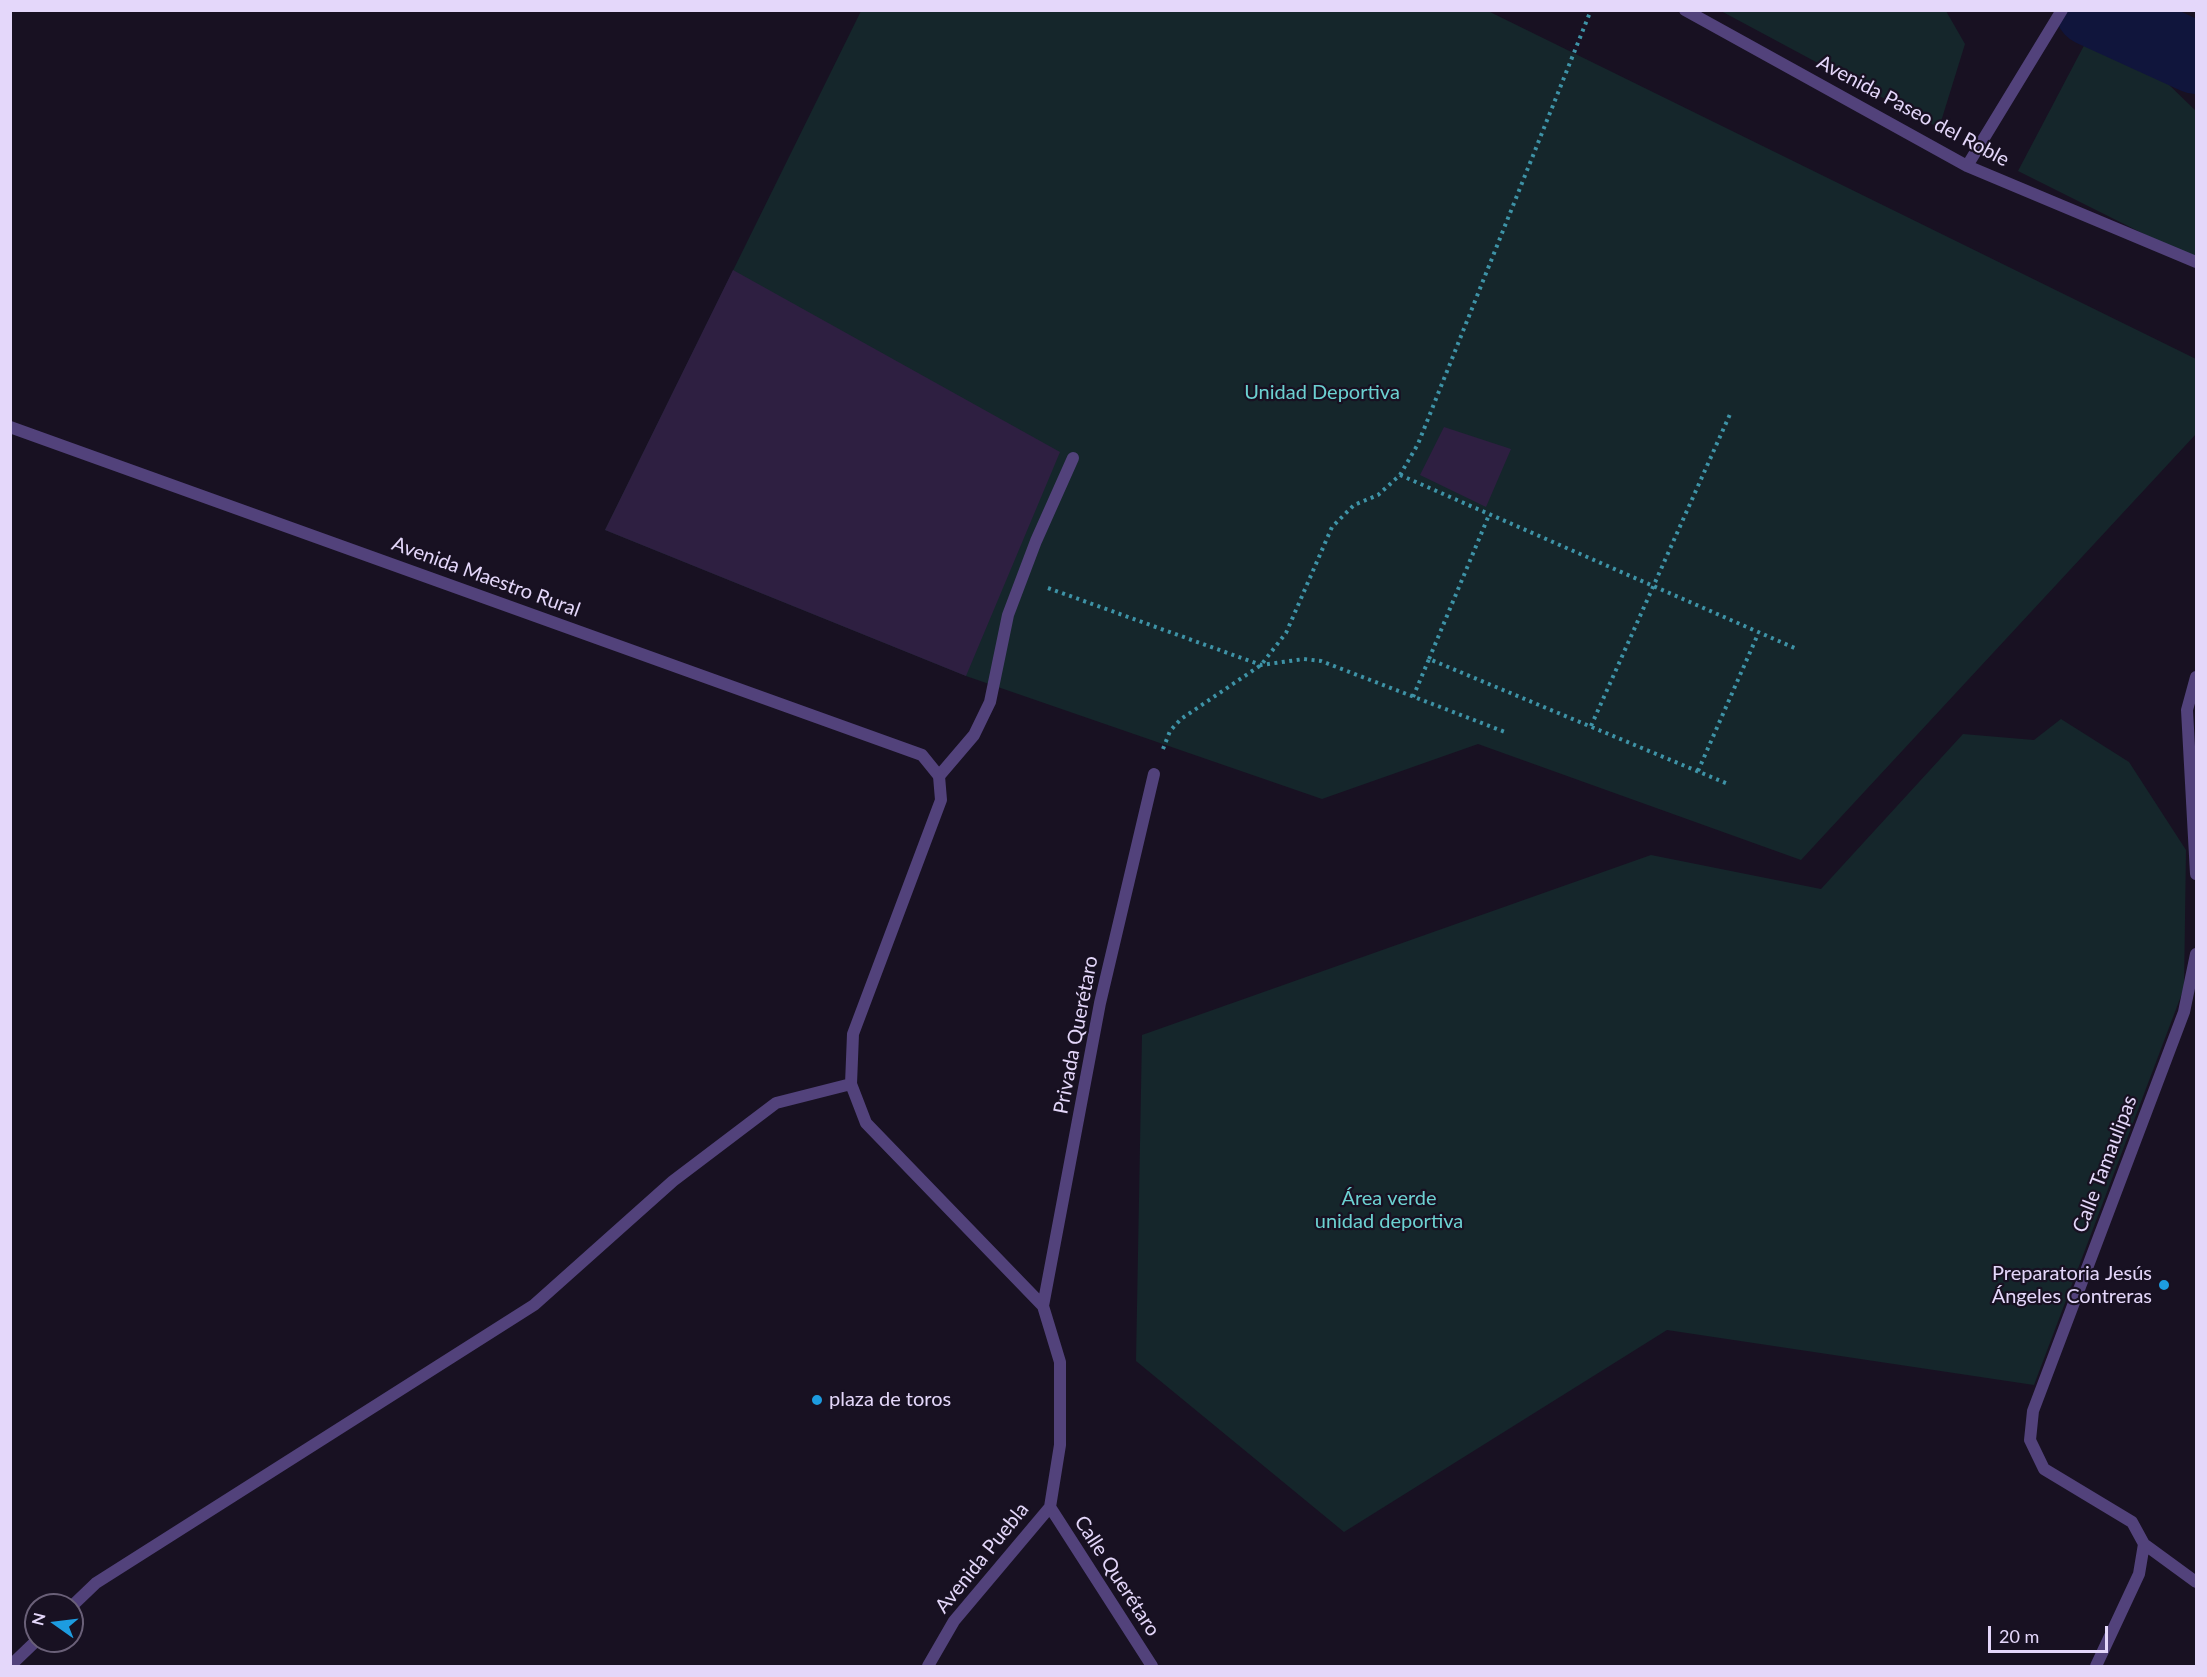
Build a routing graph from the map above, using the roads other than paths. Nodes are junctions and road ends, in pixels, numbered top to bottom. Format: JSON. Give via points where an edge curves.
{"nodes":[{"id":1,"x":1685,"y":10,"type":"edge"},
{"id":2,"x":2062,"y":10,"type":"edge"},
{"id":3,"x":1967,"y":166,"type":"junction"},
{"id":4,"x":2196,"y":262,"type":"edge"},
{"id":5,"x":10,"y":427,"type":"edge"},
{"id":6,"x":1073,"y":458,"type":"dead end"},
{"id":7,"x":2196,"y":677,"type":"edge"},
{"id":8,"x":1154,"y":774,"type":"road end"},
{"id":9,"x":939,"y":776,"type":"junction"},
{"id":10,"x":2196,"y":874,"type":"edge"},
{"id":11,"x":2196,"y":954,"type":"edge"},
{"id":12,"x":851,"y":1084,"type":"junction"},
{"id":13,"x":1043,"y":1306,"type":"junction"},
{"id":14,"x":1050,"y":1507,"type":"junction"},
{"id":15,"x":2144,"y":1544,"type":"junction"},
{"id":16,"x":2196,"y":1582,"type":"edge"},
{"id":17,"x":84,"y":1594,"type":"edge"},
{"id":18,"x":24,"y":1653,"type":"edge"},
{"id":19,"x":10,"y":1666,"type":"edge"},
{"id":20,"x":928,"y":1666,"type":"edge"},
{"id":21,"x":1152,"y":1666,"type":"edge"},
{"id":22,"x":2097,"y":1666,"type":"edge"}],
"edges":[{"from":1,"to":3,"type":"street","name":"Avenida Paseo del Roble"},
{"from":2,"to":3,"type":"street"},
{"from":3,"to":4,"type":"street","name":"Avenida Paseo del Roble"},
{"from":5,"to":9,"type":"street","name":"Avenida Maestro Rural","via":[[922,755]]},
{"from":6,"to":9,"type":"street","via":[[1008,615],[990,702],[974,735]]},
{"from":7,"to":10,"type":"street","via":[[2187,710]]},
{"from":8,"to":13,"type":"street","name":"Privada Querétaro","via":[[1100,1003]]},
{"from":9,"to":12,"type":"street","via":[[941,800],[853,1034]]},
{"from":11,"to":15,"type":"street","name":"Calle Tamaulipas","via":[[2184,1012],[2033,1411],[2030,1440],[2044,1468],[2132,1522]]},
{"from":12,"to":13,"type":"street","via":[[866,1123]]},
{"from":12,"to":17,"type":"street","via":[[776,1103],[673,1181],[534,1305],[96,1583]]},
{"from":13,"to":14,"type":"street","via":[[1060,1362],[1060,1445]]},
{"from":14,"to":20,"type":"street","name":"Avenida Puebla","via":[[954,1621]]},
{"from":14,"to":21,"type":"street","name":"Calle Querétaro"},
{"from":15,"to":16,"type":"street"},
{"from":15,"to":22,"type":"street","via":[[2139,1574]]},
{"from":18,"to":19,"type":"street"}]}
